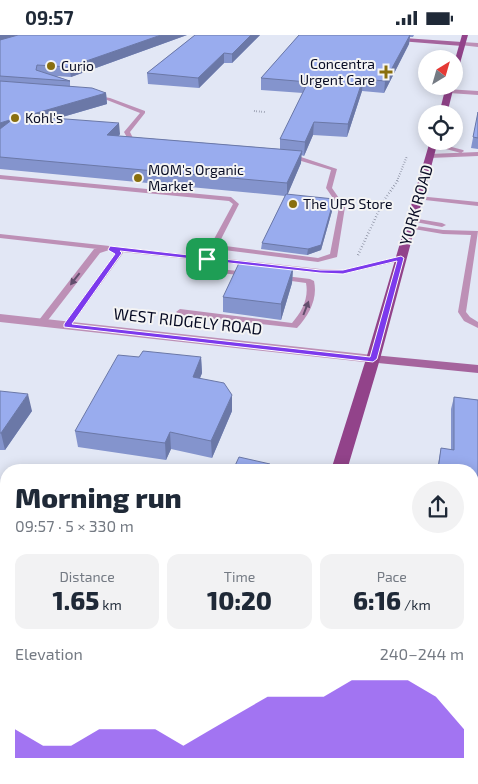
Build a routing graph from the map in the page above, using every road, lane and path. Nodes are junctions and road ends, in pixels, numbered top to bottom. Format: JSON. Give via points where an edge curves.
{"nodes":[{"id":1,"x":465,"y":35,"type":"edge"},
{"id":2,"x":378,"y":38,"type":"edge"},
{"id":3,"x":462,"y":45,"type":"junction"},
{"id":4,"x":478,"y":45,"type":"edge"},
{"id":5,"x":461,"y":50,"type":"edge"},
{"id":6,"x":463,"y":91,"type":"edge"},
{"id":7,"x":478,"y":93,"type":"edge"},
{"id":8,"x":87,"y":96,"type":"edge"},
{"id":9,"x":254,"y":111,"type":"dead end"},
{"id":10,"x":265,"y":112,"type":"dead end"},
{"id":11,"x":140,"y":145,"type":"edge"},
{"id":12,"x":432,"y":150,"type":"edge"},
{"id":13,"x":460,"y":150,"type":"edge"},
{"id":14,"x":475,"y":154,"type":"edge"},
{"id":15,"x":279,"y":156,"type":"edge"},
{"id":16,"x":407,"y":156,"type":"dead end"},
{"id":17,"x":430,"y":156,"type":"junction"},
{"id":18,"x":0,"y":177,"type":"edge"},
{"id":19,"x":418,"y":197,"type":"junction"},
{"id":20,"x":478,"y":204,"type":"edge"},
{"id":21,"x":411,"y":224,"type":"junction"},
{"id":22,"x":476,"y":233,"type":"edge"},
{"id":23,"x":0,"y":236,"type":"edge"},
{"id":24,"x":214,"y":247,"type":"junction"},
{"id":25,"x":110,"y":248,"type":"junction"},
{"id":26,"x":401,"y":258,"type":"junction"},
{"id":27,"x":207,"y":259,"type":"junction"},
{"id":28,"x":202,"y":269,"type":"dead end"},
{"id":29,"x":350,"y":270,"type":"junction"},
{"id":30,"x":261,"y":275,"type":"edge"},
{"id":31,"x":271,"y":277,"type":"edge"},
{"id":32,"x":180,"y":312,"type":"dead end"},
{"id":33,"x":0,"y":318,"type":"edge"},
{"id":34,"x":42,"y":322,"type":"junction"},
{"id":35,"x":67,"y":325,"type":"junction"},
{"id":36,"x":478,"y":325,"type":"edge"},
{"id":37,"x":373,"y":359,"type":"junction"},
{"id":38,"x":478,"y":369,"type":"edge"},
{"id":39,"x":341,"y":464,"type":"edge"}],
"edges":[{"from":1,"to":3,"type":"main road"},
{"from":2,"to":3,"type":"street"},
{"from":3,"to":4,"type":"street"},
{"from":3,"to":5,"type":"main road"},
{"from":6,"to":7,"type":"street"},
{"from":8,"to":11,"type":"lane","via":[[141,110],[143,112],[127,132],[133,144]]},
{"from":9,"to":10,"type":"path"},
{"from":12,"to":17,"type":"main road","name":"YORK ROAD"},
{"from":13,"to":14,"type":"lane"},
{"from":14,"to":17,"type":"lane"},
{"from":15,"to":24,"type":"lane","via":[[299,157],[334,169],[329,187],[342,207],[334,255],[318,260]]},
{"from":16,"to":29,"type":"path","via":[[399,178],[392,184],[375,215]]},
{"from":17,"to":19,"type":"main road","name":"YORK ROAD"},
{"from":18,"to":24,"type":"lane","via":[[231,199],[236,204]]},
{"from":19,"to":20,"type":"lane"},
{"from":19,"to":21,"type":"main road","name":"YORK ROAD"},
{"from":21,"to":22,"type":"lane","via":[[443,232]]},
{"from":21,"to":26,"type":"main road","name":"YORK ROAD"},
{"from":22,"to":36,"type":"lane","via":[[462,311],[467,319]]},
{"from":23,"to":25,"type":"lane"},
{"from":24,"to":27,"type":"lane"},
{"from":25,"to":27,"type":"lane"},
{"from":25,"to":34,"type":"lane","one_way":true,"via":[[97,251]]},
{"from":25,"to":35,"type":"lane","via":[[119,253]]},
{"from":26,"to":29,"type":"lane"},
{"from":26,"to":37,"type":"main road","name":"YORK ROAD"},
{"from":27,"to":29,"type":"lane","via":[[320,271]]},
{"from":28,"to":30,"type":"lane"},
{"from":32,"to":31,"type":"lane","one_way":true,"via":[[294,326],[303,316],[313,289],[310,281]]},
{"from":33,"to":34,"type":"street","name":"WEST RIDGELY ROAD"},
{"from":34,"to":35,"type":"street","name":"WEST RIDGELY ROAD"},
{"from":35,"to":37,"type":"street","name":"WEST RIDGELY ROAD"},
{"from":37,"to":38,"type":"street"},
{"from":37,"to":39,"type":"main road","name":"YORK ROAD"}]}
